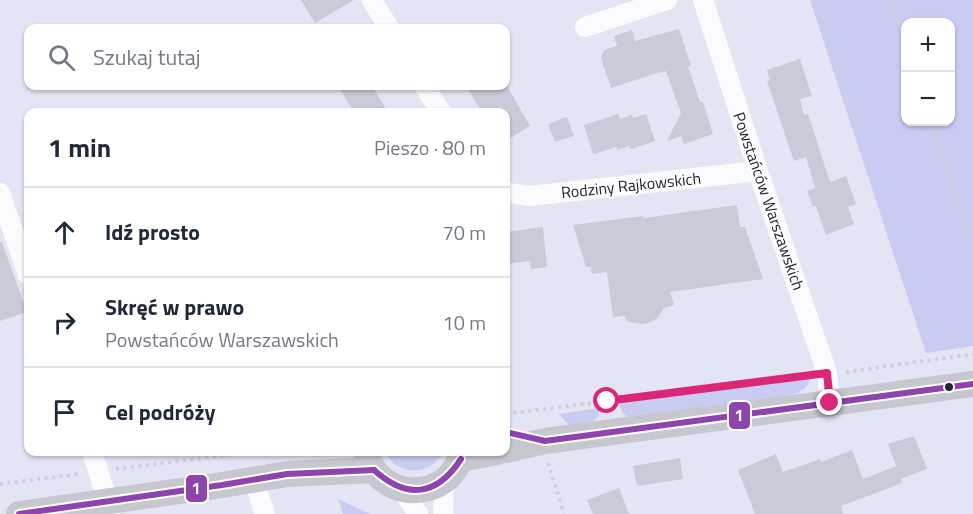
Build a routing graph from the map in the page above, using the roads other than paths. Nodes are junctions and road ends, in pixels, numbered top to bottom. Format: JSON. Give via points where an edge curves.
{"nodes":[{"id":1,"x":372,"y":0,"type":"edge"},
{"id":2,"x":667,"y":0,"type":"edge"},
{"id":3,"x":703,"y":0,"type":"edge"},
{"id":4,"x":387,"y":24,"type":"edge"},
{"id":5,"x":585,"y":27,"type":"dead end"},
{"id":6,"x":427,"y":90,"type":"edge"},
{"id":7,"x":438,"y":108,"type":"edge"},
{"id":8,"x":758,"y":171,"type":"junction"},
{"id":9,"x":0,"y":193,"type":"edge"},
{"id":10,"x":510,"y":193,"type":"edge"},
{"id":11,"x":24,"y":263,"type":"edge"},
{"id":12,"x":973,"y":384,"type":"edge"},
{"id":13,"x":830,"y":403,"type":"junction"},
{"id":14,"x":510,"y":433,"type":"edge"},
{"id":15,"x":545,"y":441,"type":"junction"},
{"id":16,"x":510,"y":449,"type":"edge"},
{"id":17,"x":93,"y":456,"type":"edge"},
{"id":18,"x":328,"y":456,"type":"edge"},
{"id":19,"x":462,"y":456,"type":"edge"},
{"id":20,"x":370,"y":461,"type":"edge"},
{"id":21,"x":287,"y":474,"type":"junction"},
{"id":22,"x":254,"y":481,"type":"junction"},
{"id":23,"x":444,"y":482,"type":"junction"},
{"id":24,"x":402,"y":489,"type":"junction"},
{"id":25,"x":109,"y":508,"type":"edge"},
{"id":26,"x":19,"y":514,"type":"edge"},
{"id":27,"x":266,"y":514,"type":"edge"},
{"id":28,"x":418,"y":514,"type":"edge"},
{"id":29,"x":442,"y":514,"type":"edge"}],
"edges":[{"from":1,"to":4,"type":"street"},
{"from":2,"to":5,"type":"street"},
{"from":3,"to":8,"type":"street","name":"Powstańców Warszawskich"},
{"from":6,"to":7,"type":"street"},
{"from":8,"to":10,"type":"street","name":"Rodziny Rajkowskich","via":[[531,196]]},
{"from":8,"to":13,"type":"street","name":"Powstańców Warszawskich"},
{"from":9,"to":11,"type":"street"},
{"from":12,"to":13,"type":"main road"},
{"from":13,"to":15,"type":"main road"},
{"from":14,"to":15,"type":"main road"},
{"from":15,"to":16,"type":"main road"},
{"from":17,"to":25,"type":"street"},
{"from":18,"to":21,"type":"main road"},
{"from":19,"to":23,"type":"main road"},
{"from":20,"to":21,"type":"main road"},
{"from":20,"to":24,"type":"main road","via":[[382,478]]},
{"from":21,"to":22,"type":"main road"},
{"from":22,"to":25,"type":"main road"},
{"from":22,"to":27,"type":"street"},
{"from":23,"to":24,"type":"main road","via":[[416,491]]},
{"from":23,"to":29,"type":"street"},
{"from":24,"to":28,"type":"street"},
{"from":25,"to":26,"type":"main road"}]}
